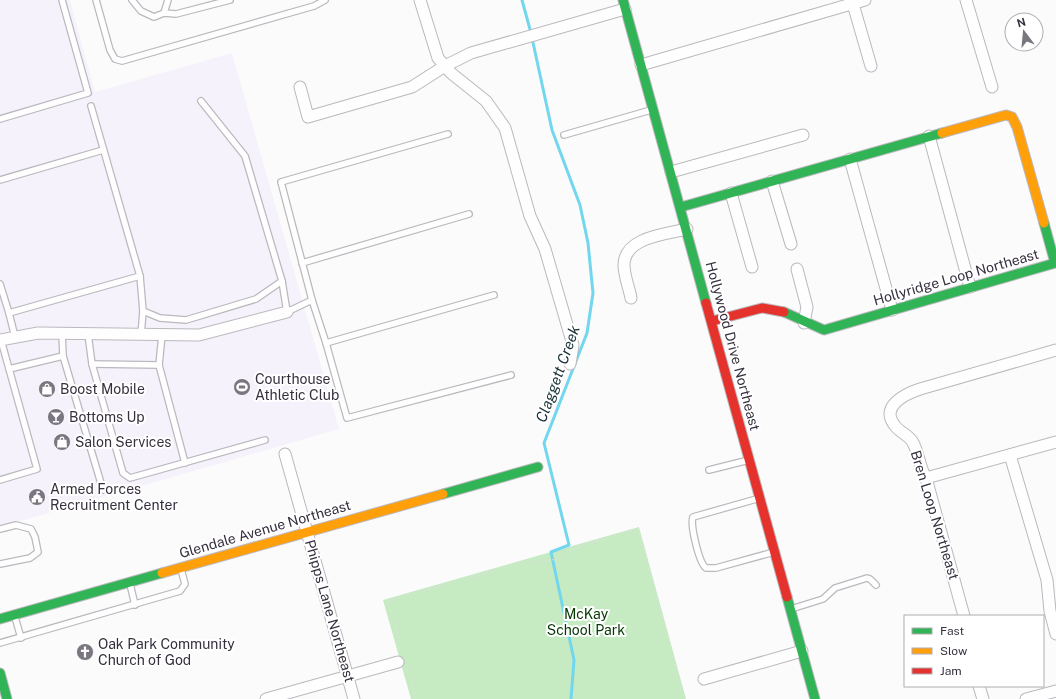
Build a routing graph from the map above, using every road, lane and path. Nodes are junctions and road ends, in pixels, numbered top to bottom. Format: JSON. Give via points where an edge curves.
{"nodes":[{"id":1,"x":62,"y":0,"type":"edge"},
{"id":2,"x":96,"y":0,"type":"edge"},
{"id":3,"x":132,"y":0,"type":"edge"},
{"id":4,"x":168,"y":0,"type":"edge"},
{"id":5,"x":230,"y":0,"type":"edge"},
{"id":6,"x":325,"y":0,"type":"edge"},
{"id":7,"x":420,"y":0,"type":"edge"},
{"id":8,"x":865,"y":0,"type":"edge"},
{"id":9,"x":966,"y":0,"type":"edge"},
{"id":10,"x":624,"y":4,"type":"edge"},
{"id":11,"x":853,"y":4,"type":"junction"},
{"id":12,"x":164,"y":13,"type":"junction"},
{"id":13,"x":641,"y":65,"type":"junction"},
{"id":14,"x":445,"y":66,"type":"junction"},
{"id":15,"x":871,"y":66,"type":"dead end"},
{"id":16,"x":300,"y":87,"type":"dead end"},
{"id":17,"x":992,"y":87,"type":"dead end"},
{"id":18,"x":201,"y":101,"type":"dead end"},
{"id":19,"x":90,"y":106,"type":"dead end"},
{"id":20,"x":654,"y":109,"type":"junction"},
{"id":21,"x":0,"y":119,"type":"edge"},
{"id":22,"x":448,"y":134,"type":"dead end"},
{"id":23,"x":564,"y":135,"type":"dead end"},
{"id":24,"x":803,"y":135,"type":"dead end"},
{"id":25,"x":929,"y":136,"type":"junction"},
{"id":26,"x":103,"y":150,"type":"junction"},
{"id":27,"x":850,"y":159,"type":"junction"},
{"id":28,"x":671,"y":172,"type":"junction"},
{"id":29,"x":0,"y":180,"type":"edge"},
{"id":30,"x":772,"y":181,"type":"junction"},
{"id":31,"x":731,"y":192,"type":"junction"},
{"id":32,"x":681,"y":207,"type":"junction"},
{"id":33,"x":469,"y":214,"type":"dead end"},
{"id":34,"x":687,"y":229,"type":"junction"},
{"id":35,"x":791,"y":244,"type":"dead end"},
{"id":36,"x":302,"y":263,"type":"junction"},
{"id":37,"x":752,"y":267,"type":"dead end"},
{"id":38,"x":797,"y":269,"type":"dead end"},
{"id":39,"x":140,"y":276,"type":"junction"},
{"id":40,"x":282,"y":281,"type":"junction"},
{"id":41,"x":0,"y":284,"type":"edge"},
{"id":42,"x":970,"y":287,"type":"junction"},
{"id":43,"x":494,"y":295,"type":"dead end"},
{"id":44,"x":631,"y":298,"type":"dead end"},
{"id":45,"x":312,"y":300,"type":"junction"},
{"id":46,"x":892,"y":310,"type":"junction"},
{"id":47,"x":143,"y":311,"type":"junction"},
{"id":48,"x":287,"y":312,"type":"junction"},
{"id":49,"x":8,"y":313,"type":"junction"},
{"id":50,"x":712,"y":322,"type":"junction"},
{"id":51,"x":804,"y":323,"type":"junction"},
{"id":52,"x":62,"y":333,"type":"junction"},
{"id":53,"x":88,"y":334,"type":"junction"},
{"id":54,"x":141,"y":335,"type":"junction"},
{"id":55,"x":162,"y":335,"type":"junction"},
{"id":56,"x":15,"y":337,"type":"junction"},
{"id":57,"x":0,"y":340,"type":"edge"},
{"id":58,"x":326,"y":344,"type":"junction"},
{"id":59,"x":1056,"y":350,"type":"edge"},
{"id":60,"x":63,"y":356,"type":"junction"},
{"id":61,"x":92,"y":364,"type":"junction"},
{"id":62,"x":570,"y":364,"type":"dead end"},
{"id":63,"x":159,"y":365,"type":"junction"},
{"id":64,"x":9,"y":369,"type":"junction"},
{"id":65,"x":511,"y":375,"type":"dead end"},
{"id":66,"x":265,"y":440,"type":"dead end"},
{"id":67,"x":1056,"y":442,"type":"edge"},
{"id":68,"x":285,"y":454,"type":"dead end"},
{"id":69,"x":1010,"y":455,"type":"junction"},
{"id":70,"x":749,"y":460,"type":"junction"},
{"id":71,"x":185,"y":462,"type":"junction"},
{"id":72,"x":538,"y":466,"type":"dead end"},
{"id":73,"x":709,"y":470,"type":"dead end"},
{"id":74,"x":926,"y":478,"type":"junction"},
{"id":75,"x":0,"y":480,"type":"edge"},
{"id":76,"x":103,"y":490,"type":"dead end"},
{"id":77,"x":760,"y":498,"type":"junction"},
{"id":78,"x":0,"y":529,"type":"edge"},
{"id":79,"x":307,"y":532,"type":"junction"},
{"id":80,"x":774,"y":552,"type":"junction"},
{"id":81,"x":0,"y":564,"type":"edge"},
{"id":82,"x":181,"y":568,"type":"junction"},
{"id":83,"x":129,"y":582,"type":"junction"},
{"id":84,"x":876,"y":585,"type":"dead end"},
{"id":85,"x":1052,"y":586,"type":"edge"},
{"id":86,"x":135,"y":604,"type":"junction"},
{"id":87,"x":790,"y":609,"type":"junction"},
{"id":88,"x":14,"y":615,"type":"junction"},
{"id":89,"x":964,"y":615,"type":"edge"},
{"id":90,"x":0,"y":619,"type":"edge"},
{"id":91,"x":1056,"y":634,"type":"edge"},
{"id":92,"x":21,"y":638,"type":"junction"},
{"id":93,"x":0,"y":644,"type":"edge"},
{"id":94,"x":802,"y":651,"type":"junction"},
{"id":95,"x":402,"y":659,"type":"junction"},
{"id":96,"x":0,"y":673,"type":"edge"},
{"id":97,"x":348,"y":676,"type":"junction"},
{"id":98,"x":704,"y":679,"type":"dead end"},
{"id":99,"x":979,"y":687,"type":"edge"},
{"id":100,"x":1056,"y":691,"type":"edge"},
{"id":101,"x":7,"y":699,"type":"edge"},
{"id":102,"x":266,"y":699,"type":"edge"},
{"id":103,"x":354,"y":699,"type":"edge"},
{"id":104,"x":416,"y":699,"type":"edge"},
{"id":105,"x":684,"y":699,"type":"edge"},
{"id":106,"x":815,"y":699,"type":"edge"},
{"id":107,"x":983,"y":699,"type":"edge"},
{"id":108,"x":1026,"y":699,"type":"edge"}],
"edges":[{"from":1,"to":21,"type":"lane","via":[[88,93]]},
{"from":2,"to":6,"type":"lane","via":[[110,50],[115,59],[122,61],[314,6]]},
{"from":3,"to":12,"type":"lane","via":[[140,11],[154,17]]},
{"from":4,"to":12,"type":"lane"},
{"from":5,"to":12,"type":"lane","via":[[176,14]]},
{"from":7,"to":14,"type":"street","via":[[436,54]]},
{"from":8,"to":11,"type":"street"},
{"from":9,"to":17,"type":"street"},
{"from":10,"to":13,"type":"street","name":"Hollywood Drive Northeast"},
{"from":10,"to":14,"type":"street","via":[[539,34],[472,53]]},
{"from":11,"to":13,"type":"street"},
{"from":11,"to":15,"type":"street"},
{"from":13,"to":20,"type":"street","name":"Hollywood Drive Northeast"},
{"from":14,"to":16,"type":"street","via":[[412,87],[308,117]]},
{"from":14,"to":62,"type":"street","via":[[486,101],[505,128],[530,216],[545,249],[573,345]]},
{"from":18,"to":40,"type":"lane","via":[[246,156]]},
{"from":19,"to":26,"type":"lane"},
{"from":20,"to":23,"type":"lane"},
{"from":20,"to":28,"type":"street","name":"Hollywood Drive Northeast"},
{"from":22,"to":36,"type":"lane","via":[[281,182]]},
{"from":24,"to":28,"type":"street"},
{"from":25,"to":27,"type":"street","name":"Hollyridge Loop Northeast"},
{"from":25,"to":42,"type":"street"},
{"from":25,"to":42,"type":"street","name":"Hollyridge Loop Northeast","via":[[1000,116],[1012,117],[1017,127],[1052,255],[1054,263]]},
{"from":26,"to":29,"type":"lane"},
{"from":26,"to":39,"type":"lane"},
{"from":27,"to":30,"type":"street","name":"Hollyridge Loop Northeast"},
{"from":27,"to":46,"type":"street"},
{"from":28,"to":32,"type":"street","name":"Hollywood Drive Northeast"},
{"from":30,"to":31,"type":"street","name":"Hollyridge Loop Northeast"},
{"from":30,"to":35,"type":"street"},
{"from":31,"to":32,"type":"street","name":"Hollyridge Loop Northeast"},
{"from":31,"to":37,"type":"street"},
{"from":32,"to":34,"type":"street","name":"Hollywood Drive Northeast"},
{"from":33,"to":36,"type":"lane"},
{"from":34,"to":44,"type":"street","via":[[642,241],[627,252],[624,264]]},
{"from":34,"to":50,"type":"street","name":"Hollywood Drive Northeast"},
{"from":36,"to":45,"type":"lane"},
{"from":38,"to":51,"type":"street","via":[[807,307]]},
{"from":39,"to":47,"type":"lane"},
{"from":39,"to":49,"type":"lane"},
{"from":40,"to":47,"type":"lane","via":[[256,299],[186,320],[160,318]]},
{"from":40,"to":48,"type":"lane"},
{"from":41,"to":49,"type":"lane"},
{"from":42,"to":46,"type":"street","name":"Hollyridge Loop Northeast"},
{"from":43,"to":58,"type":"lane"},
{"from":45,"to":48,"type":"lane"},
{"from":45,"to":58,"type":"lane"},
{"from":46,"to":51,"type":"street","name":"Hollyridge Loop Northeast","via":[[824,330]]},
{"from":47,"to":54,"type":"lane"},
{"from":48,"to":55,"type":"street","via":[[211,333],[191,336]]},
{"from":49,"to":56,"type":"lane"},
{"from":50,"to":51,"type":"street","name":"Hollyridge Loop Northeast","via":[[764,308],[778,310]]},
{"from":50,"to":70,"type":"street","name":"Hollywood Drive Northeast"},
{"from":52,"to":53,"type":"street"},
{"from":52,"to":56,"type":"street","via":[[38,333]]},
{"from":52,"to":60,"type":"lane"},
{"from":53,"to":54,"type":"street"},
{"from":53,"to":61,"type":"lane"},
{"from":54,"to":55,"type":"street"},
{"from":55,"to":63,"type":"lane"},
{"from":56,"to":57,"type":"street"},
{"from":57,"to":64,"type":"lane"},
{"from":58,"to":65,"type":"lane","via":[[347,418]]},
{"from":59,"to":74,"type":"street","name":"Bren Loop Northeast","via":[[920,389],[897,399],[891,410],[892,422],[912,441]]},
{"from":60,"to":64,"type":"lane"},
{"from":60,"to":76,"type":"lane"},
{"from":61,"to":63,"type":"lane"},
{"from":61,"to":71,"type":"lane","via":[[123,473],[130,478]]},
{"from":63,"to":71,"type":"lane"},
{"from":64,"to":75,"type":"lane","via":[[37,469]]},
{"from":66,"to":71,"type":"lane"},
{"from":67,"to":69,"type":"street"},
{"from":68,"to":79,"type":"street","name":"Phipps Lane Northeast"},
{"from":69,"to":74,"type":"street"},
{"from":69,"to":85,"type":"street"},
{"from":70,"to":73,"type":"lane"},
{"from":70,"to":77,"type":"street","name":"Hollywood Drive Northeast"},
{"from":72,"to":79,"type":"street","name":"Glendale Avenue Northeast"},
{"from":74,"to":89,"type":"street","name":"Bren Loop Northeast"},
{"from":77,"to":80,"type":"street","name":"Hollywood Drive Northeast"},
{"from":77,"to":80,"type":"lane","via":[[693,518],[691,522],[696,544],[706,568],[716,568]]},
{"from":78,"to":81,"type":"lane","via":[[16,525],[27,527],[33,533],[38,552],[33,557]]},
{"from":79,"to":82,"type":"street","name":"Glendale Avenue Northeast"},
{"from":79,"to":97,"type":"street","name":"Phipps Lane Northeast"},
{"from":80,"to":87,"type":"street","name":"Hollywood Drive Northeast"},
{"from":82,"to":83,"type":"street","name":"Glendale Avenue Northeast"},
{"from":82,"to":86,"type":"lane","via":[[185,584],[180,591]]},
{"from":83,"to":86,"type":"lane"},
{"from":83,"to":88,"type":"street","name":"Glendale Avenue Northeast"},
{"from":84,"to":87,"type":"lane","via":[[866,578],[835,588],[824,599]]},
{"from":85,"to":91,"type":"street","via":[[1050,611]]},
{"from":86,"to":92,"type":"lane"},
{"from":87,"to":94,"type":"street","name":"Hollywood Drive Northeast"},
{"from":88,"to":90,"type":"street","name":"Glendale Avenue Northeast"},
{"from":88,"to":92,"type":"lane"},
{"from":92,"to":93,"type":"lane"},
{"from":94,"to":98,"type":"street"},
{"from":94,"to":106,"type":"street","name":"Hollywood Drive Northeast"},
{"from":95,"to":97,"type":"street"},
{"from":95,"to":104,"type":"path"},
{"from":95,"to":105,"type":"path","via":[[388,601],[517,564],[558,559],[576,547],[638,529]]},
{"from":96,"to":101,"type":"street"},
{"from":97,"to":102,"type":"street"},
{"from":97,"to":103,"type":"street","name":"Phipps Lane Northeast"},
{"from":99,"to":107,"type":"street"},
{"from":100,"to":108,"type":"street"}]}
